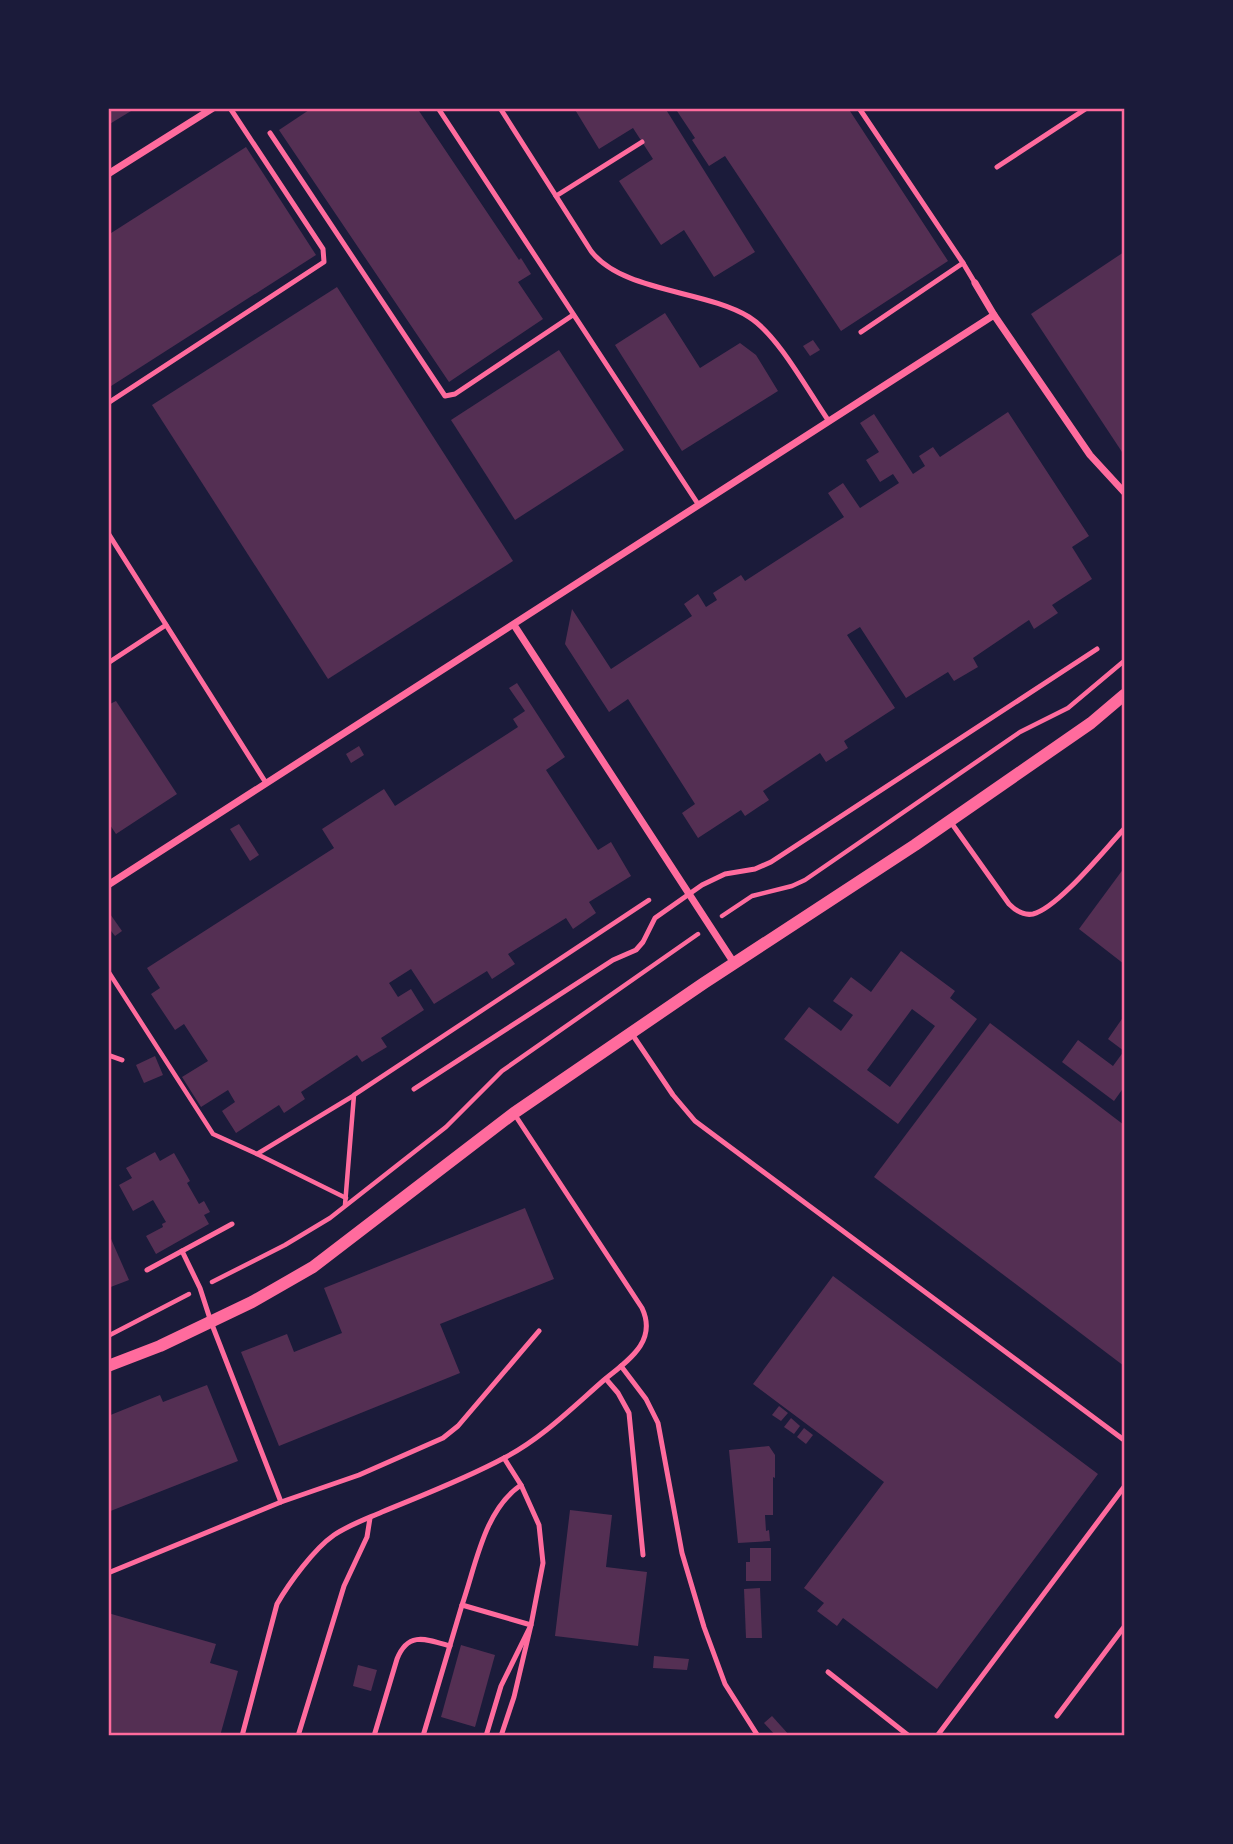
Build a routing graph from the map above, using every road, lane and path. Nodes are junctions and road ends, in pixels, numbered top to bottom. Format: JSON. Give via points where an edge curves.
{"nodes":[{"id":1,"x":213,"y":108,"type":"edge"},
{"id":2,"x":230,"y":108,"type":"edge"},
{"id":3,"x":438,"y":108,"type":"edge"},
{"id":4,"x":500,"y":108,"type":"edge"},
{"id":5,"x":859,"y":108,"type":"edge"},
{"id":6,"x":1087,"y":108,"type":"edge"},
{"id":7,"x":270,"y":133,"type":"dead end"},
{"id":8,"x":642,"y":142,"type":"dead end"},
{"id":9,"x":997,"y":167,"type":"dead end"},
{"id":10,"x":108,"y":174,"type":"edge"},
{"id":11,"x":556,"y":196,"type":"junction"},
{"id":12,"x":963,"y":263,"type":"junction"},
{"id":13,"x":975,"y":283,"type":"joint"},
{"id":14,"x":573,"y":315,"type":"junction"},
{"id":15,"x":994,"y":315,"type":"junction"},
{"id":16,"x":861,"y":332,"type":"dead end"},
{"id":17,"x":108,"y":403,"type":"edge"},
{"id":18,"x":828,"y":420,"type":"junction"},
{"id":19,"x":1125,"y":492,"type":"edge"},
{"id":20,"x":698,"y":505,"type":"junction"},
{"id":21,"x":108,"y":533,"type":"edge"},
{"id":22,"x":166,"y":625,"type":"junction"},
{"id":23,"x":514,"y":625,"type":"junction"},
{"id":24,"x":1097,"y":649,"type":"dead end"},
{"id":25,"x":1125,"y":661,"type":"edge"},
{"id":26,"x":108,"y":663,"type":"edge"},
{"id":27,"x":1125,"y":695,"type":"edge"},
{"id":28,"x":267,"y":783,"type":"junction"},
{"id":29,"x":950,"y":821,"type":"junction"},
{"id":30,"x":1125,"y":829,"type":"edge"},
{"id":31,"x":679,"y":881,"type":"junction"},
{"id":32,"x":108,"y":886,"type":"edge"},
{"id":33,"x":688,"y":895,"type":"junction"},
{"id":34,"x":709,"y":926,"type":"junction"},
{"id":35,"x":734,"y":963,"type":"junction"},
{"id":36,"x":108,"y":971,"type":"edge"},
{"id":37,"x":632,"y":1034,"type":"junction"},
{"id":38,"x":108,"y":1055,"type":"edge"},
{"id":39,"x":122,"y":1060,"type":"dead end"},
{"id":40,"x":414,"y":1089,"type":"dead end"},
{"id":41,"x":354,"y":1095,"type":"junction"},
{"id":42,"x":514,"y":1113,"type":"junction"},
{"id":43,"x":257,"y":1154,"type":"junction"},
{"id":44,"x":345,"y":1198,"type":"junction"},
{"id":45,"x":345,"y":1206,"type":"junction"},
{"id":46,"x":232,"y":1224,"type":"dead end"},
{"id":47,"x":182,"y":1251,"type":"junction"},
{"id":48,"x":147,"y":1270,"type":"dead end"},
{"id":49,"x":200,"y":1288,"type":"junction"},
{"id":50,"x":211,"y":1322,"type":"junction"},
{"id":51,"x":539,"y":1331,"type":"dead end"},
{"id":52,"x":108,"y":1336,"type":"edge"},
{"id":53,"x":108,"y":1366,"type":"edge"},
{"id":54,"x":621,"y":1366,"type":"junction"},
{"id":55,"x":606,"y":1379,"type":"junction"},
{"id":56,"x":1125,"y":1440,"type":"edge"},
{"id":57,"x":504,"y":1458,"type":"junction"},
{"id":58,"x":521,"y":1485,"type":"junction"},
{"id":59,"x":1125,"y":1487,"type":"edge"},
{"id":60,"x":281,"y":1502,"type":"junction"},
{"id":61,"x":370,"y":1518,"type":"junction"},
{"id":62,"x":643,"y":1555,"type":"dead end"},
{"id":63,"x":108,"y":1573,"type":"edge"},
{"id":64,"x":462,"y":1605,"type":"junction"},
{"id":65,"x":531,"y":1625,"type":"junction"},
{"id":66,"x":1125,"y":1627,"type":"edge"},
{"id":67,"x":450,"y":1646,"type":"junction"},
{"id":68,"x":828,"y":1672,"type":"dead end"},
{"id":69,"x":1057,"y":1716,"type":"dead end"},
{"id":70,"x":242,"y":1735,"type":"edge"},
{"id":71,"x":298,"y":1735,"type":"edge"},
{"id":72,"x":374,"y":1735,"type":"edge"},
{"id":73,"x":423,"y":1735,"type":"edge"},
{"id":74,"x":486,"y":1735,"type":"edge"},
{"id":75,"x":501,"y":1735,"type":"edge"},
{"id":76,"x":758,"y":1735,"type":"edge"},
{"id":77,"x":909,"y":1735,"type":"edge"},
{"id":78,"x":937,"y":1735,"type":"edge"}],
"edges":[{"from":1,"to":10,"type":"street"},
{"from":2,"to":17,"type":"lane","via":[[320,244],[324,262]]},
{"from":3,"to":14,"type":"lane"},
{"from":4,"to":11,"type":"lane"},
{"from":5,"to":12,"type":"lane"},
{"from":6,"to":9,"type":"lane"},
{"from":7,"to":14,"type":"lane","via":[[445,396],[455,394]]},
{"from":8,"to":11,"type":"lane"},
{"from":11,"to":18,"type":"lane","via":[[605,266],[737,311],[760,325]]},
{"from":12,"to":13,"type":"lane"},
{"from":12,"to":16,"type":"lane"},
{"from":13,"to":15,"type":"street"},
{"from":14,"to":20,"type":"lane"},
{"from":15,"to":18,"type":"street"},
{"from":15,"to":19,"type":"street","via":[[1079,439]]},
{"from":18,"to":20,"type":"street"},
{"from":20,"to":23,"type":"street"},
{"from":21,"to":22,"type":"lane"},
{"from":22,"to":26,"type":"lane"},
{"from":22,"to":28,"type":"lane"},
{"from":23,"to":28,"type":"street"},
{"from":23,"to":31,"type":"street"},
{"from":24,"to":33,"type":"lane","via":[[771,862],[718,876]]},
{"from":25,"to":34,"type":"path","via":[[1059,713],[1020,732],[805,880],[752,896]]},
{"from":27,"to":29,"type":"street"},
{"from":28,"to":32,"type":"street"},
{"from":29,"to":30,"type":"lane","via":[[1005,899],[1015,910],[1029,914],[1064,893]]},
{"from":29,"to":35,"type":"street"},
{"from":31,"to":33,"type":"street"},
{"from":31,"to":41,"type":"path"},
{"from":33,"to":34,"type":"street"},
{"from":33,"to":40,"type":"lane","via":[[655,918],[636,950],[613,960]]},
{"from":34,"to":35,"type":"street"},
{"from":34,"to":45,"type":"path","via":[[502,1071],[446,1127]]},
{"from":35,"to":37,"type":"street"},
{"from":36,"to":43,"type":"path","via":[[213,1134]]},
{"from":37,"to":42,"type":"street"},
{"from":37,"to":56,"type":"lane","via":[[695,1121]]},
{"from":38,"to":39,"type":"lane"},
{"from":41,"to":43,"type":"path"},
{"from":41,"to":44,"type":"path"},
{"from":42,"to":50,"type":"street","via":[[313,1267]]},
{"from":42,"to":54,"type":"lane","via":[[646,1317],[644,1341]]},
{"from":43,"to":44,"type":"path"},
{"from":44,"to":45,"type":"path"},
{"from":45,"to":49,"type":"path","via":[[294,1240]]},
{"from":46,"to":47,"type":"lane"},
{"from":47,"to":48,"type":"lane"},
{"from":47,"to":49,"type":"lane"},
{"from":49,"to":50,"type":"lane"},
{"from":49,"to":52,"type":"path"},
{"from":50,"to":53,"type":"street"},
{"from":50,"to":60,"type":"lane"},
{"from":51,"to":60,"type":"lane","via":[[449,1434],[346,1481]]},
{"from":54,"to":55,"type":"lane"},
{"from":54,"to":76,"type":"lane","via":[[659,1423],[682,1553],[704,1627],[725,1684]]},
{"from":55,"to":57,"type":"lane","via":[[539,1436]]},
{"from":55,"to":62,"type":"lane","via":[[629,1413]]},
{"from":57,"to":58,"type":"lane"},
{"from":57,"to":61,"type":"lane"},
{"from":58,"to":64,"type":"lane","via":[[496,1510]]},
{"from":58,"to":65,"type":"lane","via":[[536,1516],[544,1553]]},
{"from":59,"to":78,"type":"lane"},
{"from":60,"to":63,"type":"lane"},
{"from":61,"to":70,"type":"lane","via":[[331,1537],[281,1597]]},
{"from":61,"to":71,"type":"lane"},
{"from":64,"to":65,"type":"lane"},
{"from":64,"to":67,"type":"lane"},
{"from":65,"to":74,"type":"lane","via":[[498,1694]]},
{"from":65,"to":75,"type":"lane"},
{"from":66,"to":69,"type":"lane"},
{"from":67,"to":72,"type":"lane","via":[[424,1639],[405,1645]]},
{"from":67,"to":73,"type":"lane"},
{"from":68,"to":77,"type":"lane"}]}
